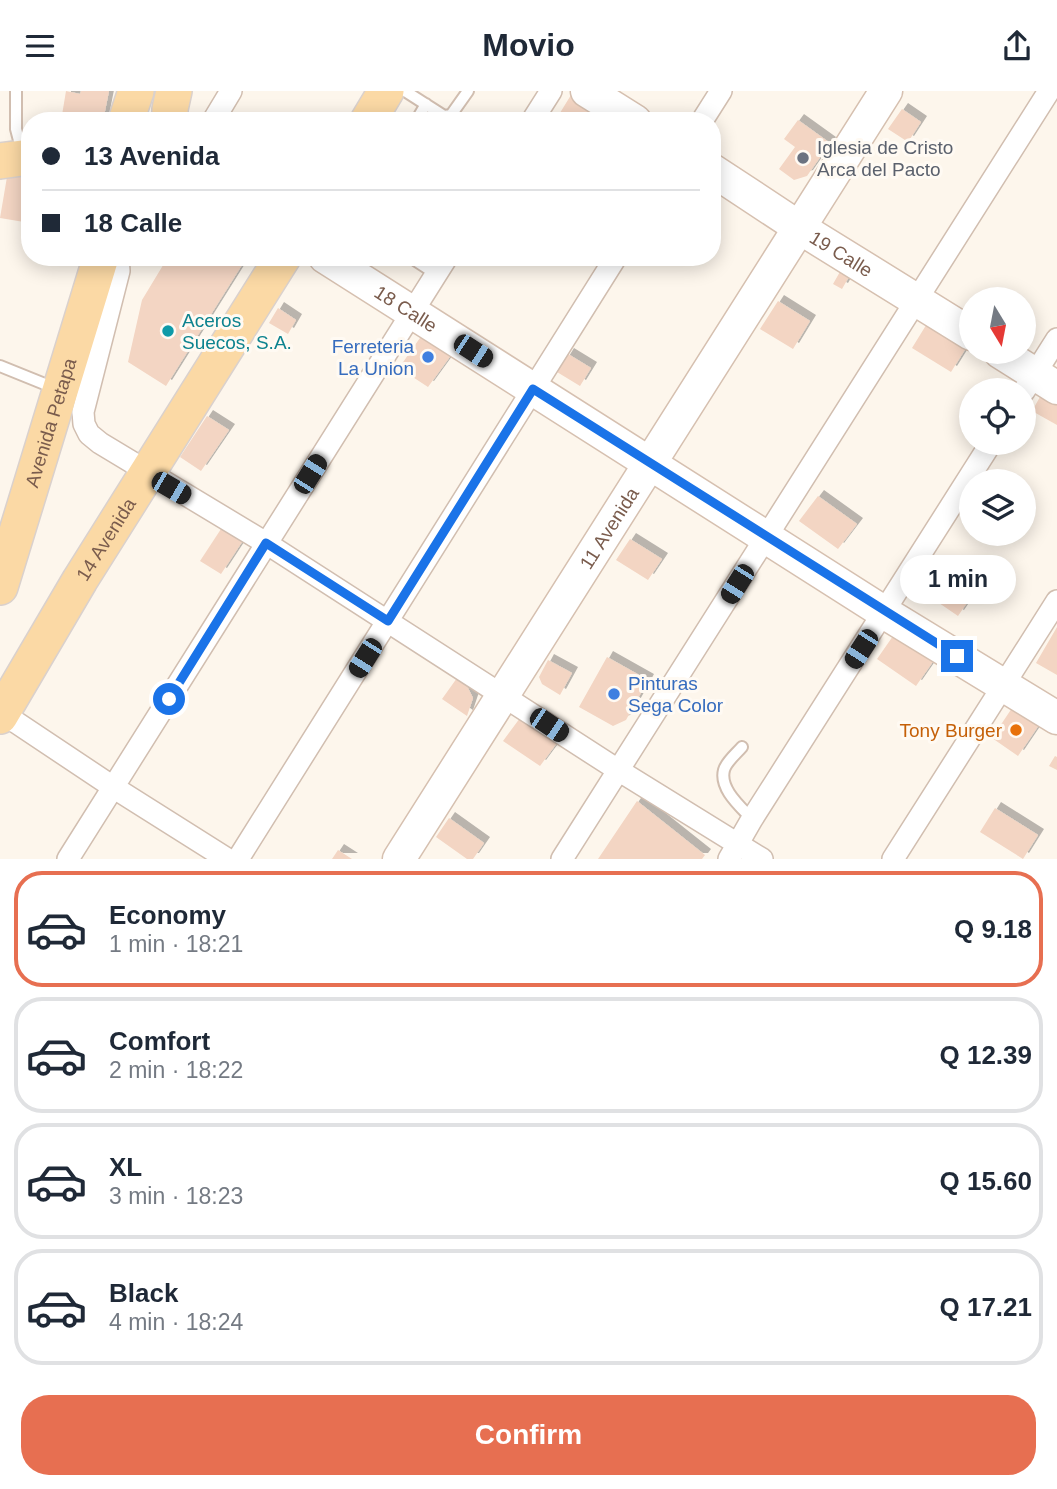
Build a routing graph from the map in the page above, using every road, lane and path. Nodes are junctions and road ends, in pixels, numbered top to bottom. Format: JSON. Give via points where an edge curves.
{"nodes":[{"id":1,"x":16,"y":91,"type":"edge"},
{"id":2,"x":135,"y":91,"type":"edge"},
{"id":3,"x":152,"y":91,"type":"edge"},
{"id":4,"x":174,"y":91,"type":"edge"},
{"id":5,"x":231,"y":91,"type":"edge"},
{"id":6,"x":386,"y":91,"type":"edge"},
{"id":7,"x":405,"y":91,"type":"edge"},
{"id":8,"x":468,"y":91,"type":"edge"},
{"id":9,"x":551,"y":91,"type":"edge"},
{"id":10,"x":587,"y":91,"type":"edge"},
{"id":11,"x":720,"y":91,"type":"edge"},
{"id":12,"x":886,"y":91,"type":"edge"},
{"id":13,"x":1049,"y":91,"type":"edge"},
{"id":14,"x":426,"y":104,"type":"junction"},
{"id":15,"x":129,"y":112,"type":"edge"},
{"id":16,"x":146,"y":112,"type":"edge"},
{"id":17,"x":170,"y":112,"type":"edge"},
{"id":18,"x":218,"y":112,"type":"edge"},
{"id":19,"x":373,"y":112,"type":"edge"},
{"id":20,"x":421,"y":112,"type":"edge"},
{"id":21,"x":439,"y":112,"type":"edge"},
{"id":22,"x":453,"y":112,"type":"edge"},
{"id":23,"x":538,"y":112,"type":"edge"},
{"id":24,"x":621,"y":112,"type":"edge"},
{"id":25,"x":707,"y":112,"type":"edge"},
{"id":26,"x":17,"y":161,"type":"edge"},
{"id":27,"x":721,"y":176,"type":"edge"},
{"id":28,"x":800,"y":228,"type":"junction"},
{"id":29,"x":99,"y":266,"type":"edge"},
{"id":30,"x":119,"y":266,"type":"edge"},
{"id":31,"x":276,"y":266,"type":"edge"},
{"id":32,"x":345,"y":266,"type":"edge"},
{"id":33,"x":441,"y":266,"type":"edge"},
{"id":34,"x":610,"y":266,"type":"edge"},
{"id":35,"x":918,"y":300,"type":"junction"},
{"id":36,"x":412,"y":312,"type":"junction"},
{"id":37,"x":959,"y":326,"type":"edge"},
{"id":38,"x":1057,"y":339,"type":"edge"},
{"id":39,"x":1015,"y":364,"type":"edge"},
{"id":40,"x":0,"y":366,"type":"edge"},
{"id":41,"x":1039,"y":384,"type":"edge"},
{"id":42,"x":533,"y":389,"type":"junction"},
{"id":43,"x":71,"y":401,"type":"junction"},
{"id":44,"x":984,"y":455,"type":"edge"},
{"id":45,"x":651,"y":464,"type":"junction"},
{"id":46,"x":147,"y":474,"type":"junction"},
{"id":47,"x":766,"y":537,"type":"junction"},
{"id":48,"x":266,"y":543,"type":"junction"},
{"id":49,"x":0,"y":587,"type":"edge"},
{"id":50,"x":1057,"y":601,"type":"edge"},
{"id":51,"x":885,"y":613,"type":"junction"},
{"id":52,"x":388,"y":621,"type":"junction"},
{"id":53,"x":1004,"y":685,"type":"junction"},
{"id":54,"x":504,"y":695,"type":"junction"},
{"id":55,"x":1,"y":715,"type":"edge"},
{"id":56,"x":1057,"y":718,"type":"edge"},
{"id":57,"x":742,"y":747,"type":"dead end"},
{"id":58,"x":618,"y":770,"type":"junction"},
{"id":59,"x":113,"y":787,"type":"junction"},
{"id":60,"x":752,"y":819,"type":"junction"},
{"id":61,"x":734,"y":852,"type":"edge"},
{"id":62,"x":68,"y":859,"type":"edge"},
{"id":63,"x":227,"y":859,"type":"edge"},
{"id":64,"x":238,"y":859,"type":"edge"},
{"id":65,"x":399,"y":859,"type":"edge"},
{"id":66,"x":562,"y":859,"type":"edge"},
{"id":67,"x":762,"y":859,"type":"edge"},
{"id":68,"x":893,"y":859,"type":"edge"}],
"edges":[{"from":1,"to":26,"type":"lane"},
{"from":2,"to":15,"type":"main road"},
{"from":3,"to":16,"type":"main road"},
{"from":4,"to":17,"type":"main road"},
{"from":5,"to":18,"type":"street"},
{"from":6,"to":19,"type":"main road"},
{"from":7,"to":14,"type":"lane"},
{"from":8,"to":22,"type":"lane"},
{"from":9,"to":23,"type":"street"},
{"from":10,"to":24,"type":"street"},
{"from":11,"to":25,"type":"street"},
{"from":12,"to":28,"type":"street","name":"11 Avenida"},
{"from":13,"to":35,"type":"street"},
{"from":14,"to":20,"type":"lane"},
{"from":14,"to":21,"type":"lane"},
{"from":27,"to":28,"type":"street","name":"19 Calle"},
{"from":28,"to":35,"type":"street","name":"19 Calle"},
{"from":28,"to":45,"type":"street","name":"11 Avenida"},
{"from":29,"to":43,"type":"main road","name":"Avenida Petapa"},
{"from":30,"to":43,"type":"street","name":"Avenida Petapa"},
{"from":31,"to":46,"type":"main road","name":"14 Avenida"},
{"from":32,"to":36,"type":"street","name":"18 Calle"},
{"from":33,"to":36,"type":"street"},
{"from":34,"to":42,"type":"street"},
{"from":35,"to":37,"type":"street","name":"19 Calle"},
{"from":35,"to":47,"type":"street"},
{"from":36,"to":42,"type":"street","name":"18 Calle"},
{"from":36,"to":48,"type":"street"},
{"from":38,"to":41,"type":"street"},
{"from":39,"to":41,"type":"street"},
{"from":40,"to":43,"type":"lane"},
{"from":42,"to":45,"type":"street","name":"18 Calle"},
{"from":42,"to":52,"type":"street"},
{"from":43,"to":46,"type":"street","via":[[89,434]]},
{"from":43,"to":49,"type":"main road","name":"Avenida Petapa"},
{"from":44,"to":51,"type":"street"},
{"from":45,"to":47,"type":"street","name":"18 Calle"},
{"from":45,"to":54,"type":"street","name":"11 Avenida"},
{"from":46,"to":48,"type":"street"},
{"from":46,"to":55,"type":"main road","name":"14 Avenida"},
{"from":47,"to":51,"type":"street","name":"18 Calle"},
{"from":47,"to":58,"type":"street"},
{"from":48,"to":52,"type":"street"},
{"from":48,"to":59,"type":"street"},
{"from":50,"to":53,"type":"street"},
{"from":51,"to":53,"type":"street","name":"18 Calle"},
{"from":51,"to":60,"type":"street"},
{"from":52,"to":54,"type":"street"},
{"from":52,"to":64,"type":"street"},
{"from":53,"to":56,"type":"street","name":"18 Calle"},
{"from":53,"to":68,"type":"street"},
{"from":54,"to":58,"type":"street"},
{"from":54,"to":65,"type":"street","name":"11 Avenida"},
{"from":55,"to":59,"type":"street"},
{"from":57,"to":60,"type":"lane","via":[[724,768],[723,781]]},
{"from":58,"to":61,"type":"street"},
{"from":58,"to":66,"type":"street"},
{"from":59,"to":62,"type":"street"},
{"from":59,"to":63,"type":"street"},
{"from":60,"to":61,"type":"street"},
{"from":61,"to":67,"type":"street"}]}
